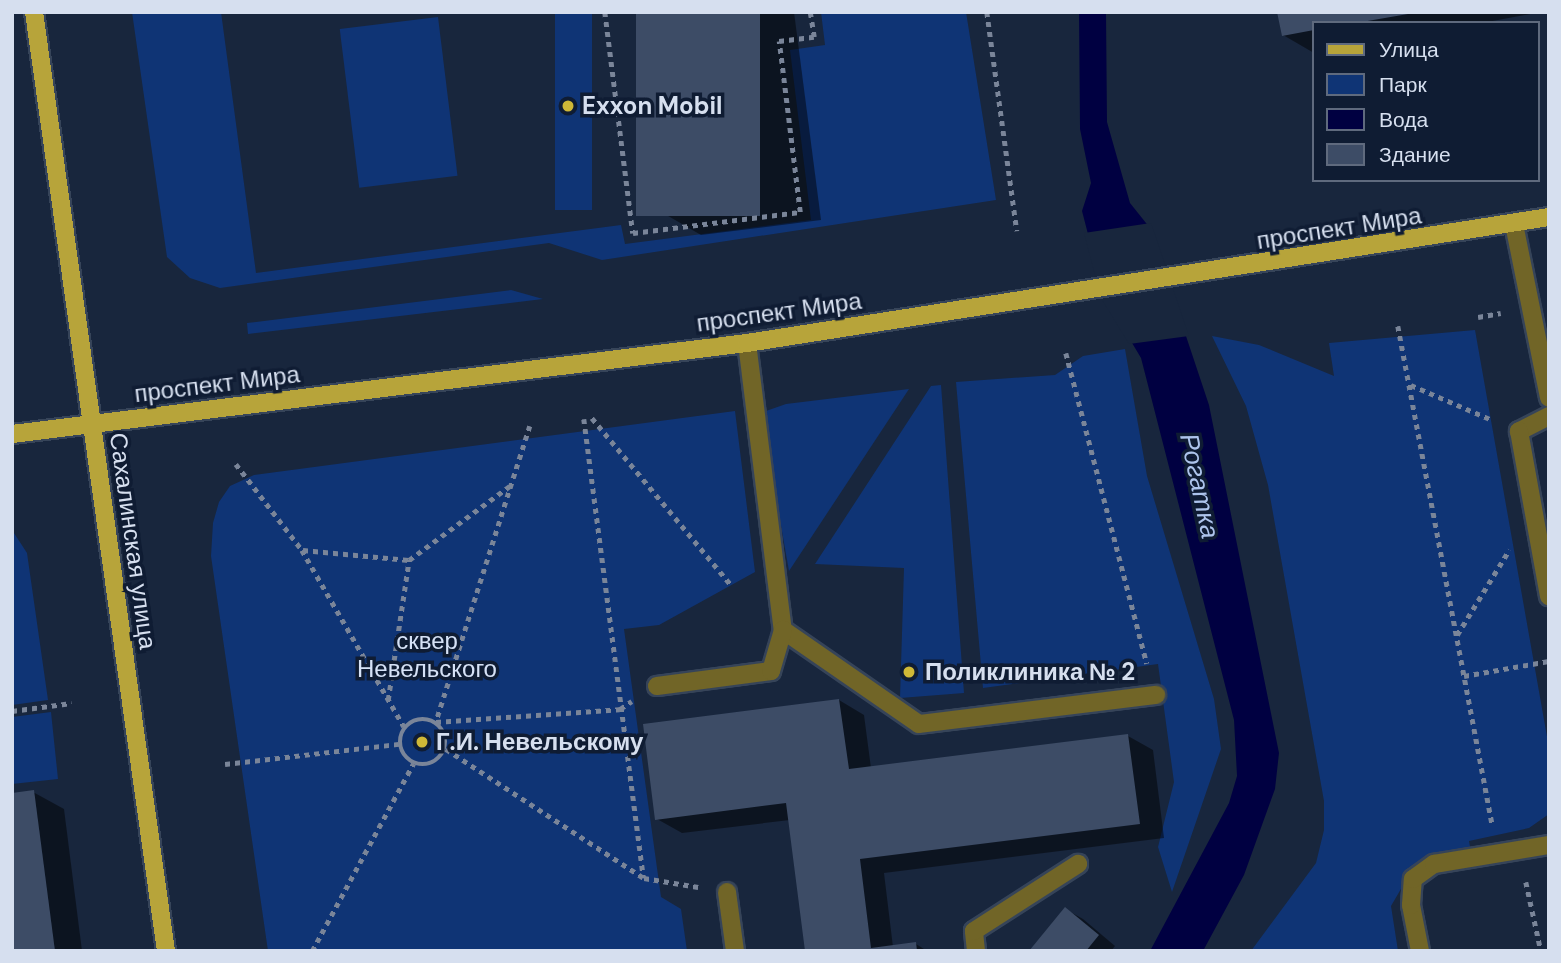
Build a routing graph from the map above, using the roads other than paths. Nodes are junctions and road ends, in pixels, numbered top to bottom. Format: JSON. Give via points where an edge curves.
{"nodes":[{"id":1,"x":34,"y":12,"type":"edge"},
{"id":2,"x":1549,"y":218,"type":"edge"},
{"id":3,"x":1514,"y":224,"type":"junction"},
{"id":4,"x":747,"y":343,"type":"junction"},
{"id":5,"x":1549,"y":398,"type":"edge"},
{"id":6,"x":1549,"y":416,"type":"edge"},
{"id":7,"x":92,"y":424,"type":"junction"},
{"id":8,"x":12,"y":434,"type":"edge"},
{"id":9,"x":1549,"y":596,"type":"edge"},
{"id":10,"x":783,"y":630,"type":"junction"},
{"id":11,"x":657,"y":686,"type":"road end"},
{"id":12,"x":1156,"y":695,"type":"road end"},
{"id":13,"x":1549,"y":845,"type":"edge"},
{"id":14,"x":1078,"y":863,"type":"dead end"},
{"id":15,"x":727,"y":892,"type":"dead end"},
{"id":16,"x":166,"y":951,"type":"edge"},
{"id":17,"x":735,"y":951,"type":"edge"},
{"id":18,"x":976,"y":951,"type":"edge"},
{"id":19,"x":1420,"y":951,"type":"edge"}],
"edges":[{"from":1,"to":7,"type":"main road","name":"Сахалинская улица"},
{"from":2,"to":3,"type":"main road","name":"проспект Мира"},
{"from":3,"to":4,"type":"main road","name":"проспект Мира"},
{"from":3,"to":5,"type":"lane"},
{"from":4,"to":7,"type":"main road","name":"проспект Мира"},
{"from":4,"to":10,"type":"lane"},
{"from":6,"to":9,"type":"lane","via":[[1519,431]]},
{"from":7,"to":8,"type":"main road","name":"проспект Мира"},
{"from":7,"to":16,"type":"main road","name":"Сахалинская улица"},
{"from":10,"to":11,"type":"lane","via":[[772,671]]},
{"from":10,"to":12,"type":"lane","via":[[919,724]]},
{"from":13,"to":19,"type":"lane","via":[[1434,863],[1413,879],[1411,905]]},
{"from":14,"to":18,"type":"lane","via":[[974,931]]},
{"from":15,"to":17,"type":"lane"}]}
